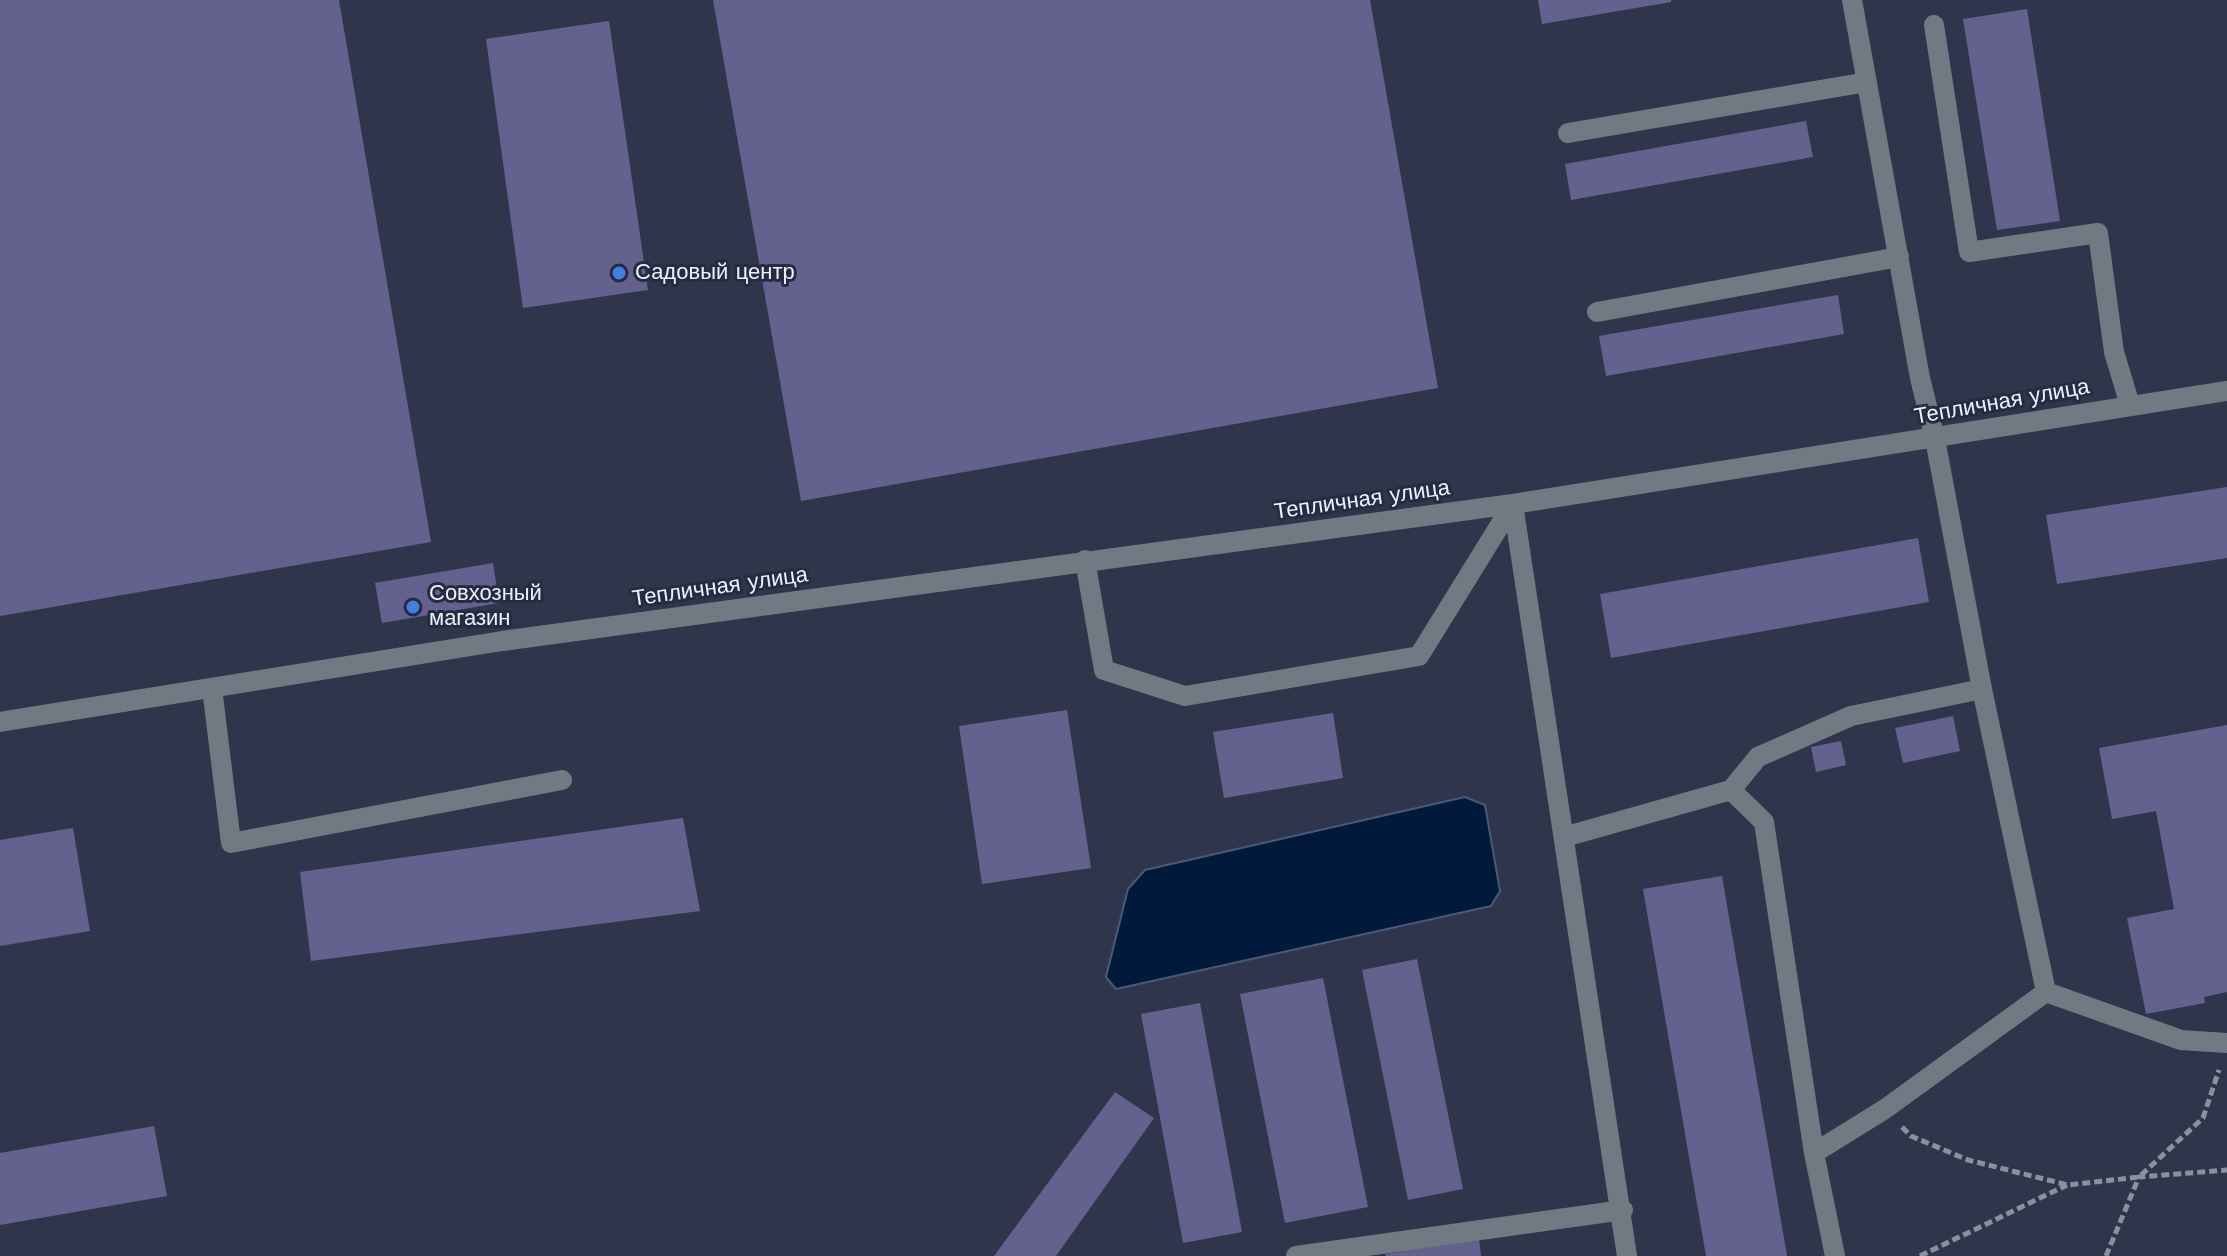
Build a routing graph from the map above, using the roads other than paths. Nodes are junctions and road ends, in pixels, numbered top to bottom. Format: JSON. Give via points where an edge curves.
{"nodes":[{"id":1,"x":1852,"y":0,"type":"edge"},
{"id":2,"x":1934,"y":25,"type":"dead end"},
{"id":3,"x":1867,"y":82,"type":"junction"},
{"id":4,"x":1568,"y":133,"type":"dead end"},
{"id":5,"x":1899,"y":257,"type":"junction"},
{"id":6,"x":1597,"y":312,"type":"dead end"},
{"id":7,"x":2227,"y":391,"type":"edge"},
{"id":8,"x":2130,"y":405,"type":"junction"},
{"id":9,"x":1935,"y":439,"type":"junction"},
{"id":10,"x":1513,"y":504,"type":"junction"},
{"id":11,"x":1085,"y":560,"type":"junction"},
{"id":12,"x":212,"y":688,"type":"junction"},
{"id":13,"x":1982,"y":689,"type":"junction"},
{"id":14,"x":0,"y":722,"type":"edge"},
{"id":15,"x":562,"y":780,"type":"dead end"},
{"id":16,"x":1731,"y":790,"type":"junction"},
{"id":17,"x":1564,"y":837,"type":"junction"},
{"id":18,"x":2046,"y":992,"type":"junction"},
{"id":19,"x":2225,"y":1051,"type":"edge"},
{"id":20,"x":1814,"y":1153,"type":"junction"},
{"id":21,"x":1623,"y":1210,"type":"junction"},
{"id":22,"x":1296,"y":1256,"type":"edge"},
{"id":23,"x":1627,"y":1256,"type":"edge"},
{"id":24,"x":1835,"y":1256,"type":"edge"}],
"edges":[{"from":1,"to":3,"type":"street"},
{"from":2,"to":8,"type":"street","via":[[1969,252],[2098,233],[2114,352]]},
{"from":3,"to":4,"type":"street"},
{"from":3,"to":5,"type":"street"},
{"from":5,"to":6,"type":"street"},
{"from":5,"to":9,"type":"street"},
{"from":7,"to":8,"type":"street","name":"Тепличная улица"},
{"from":8,"to":9,"type":"street","name":"Тепличная улица"},
{"from":9,"to":10,"type":"street","name":"Тепличная улица"},
{"from":9,"to":13,"type":"street"},
{"from":10,"to":11,"type":"street","name":"Тепличная улица"},
{"from":10,"to":11,"type":"street","via":[[1419,656],[1185,696],[1104,670]]},
{"from":10,"to":17,"type":"street"},
{"from":11,"to":12,"type":"street","name":"Тепличная улица","via":[[502,641]]},
{"from":12,"to":14,"type":"street","name":"Тепличная улица"},
{"from":12,"to":15,"type":"street","via":[[231,843]]},
{"from":13,"to":16,"type":"street","via":[[1851,716],[1758,757]]},
{"from":13,"to":18,"type":"street"},
{"from":16,"to":17,"type":"street"},
{"from":16,"to":20,"type":"street","via":[[1764,822]]},
{"from":17,"to":21,"type":"street"},
{"from":18,"to":19,"type":"street"},
{"from":18,"to":20,"type":"street","via":[[1885,1109]]},
{"from":20,"to":24,"type":"street"},
{"from":21,"to":22,"type":"street"},
{"from":21,"to":23,"type":"street"}]}
